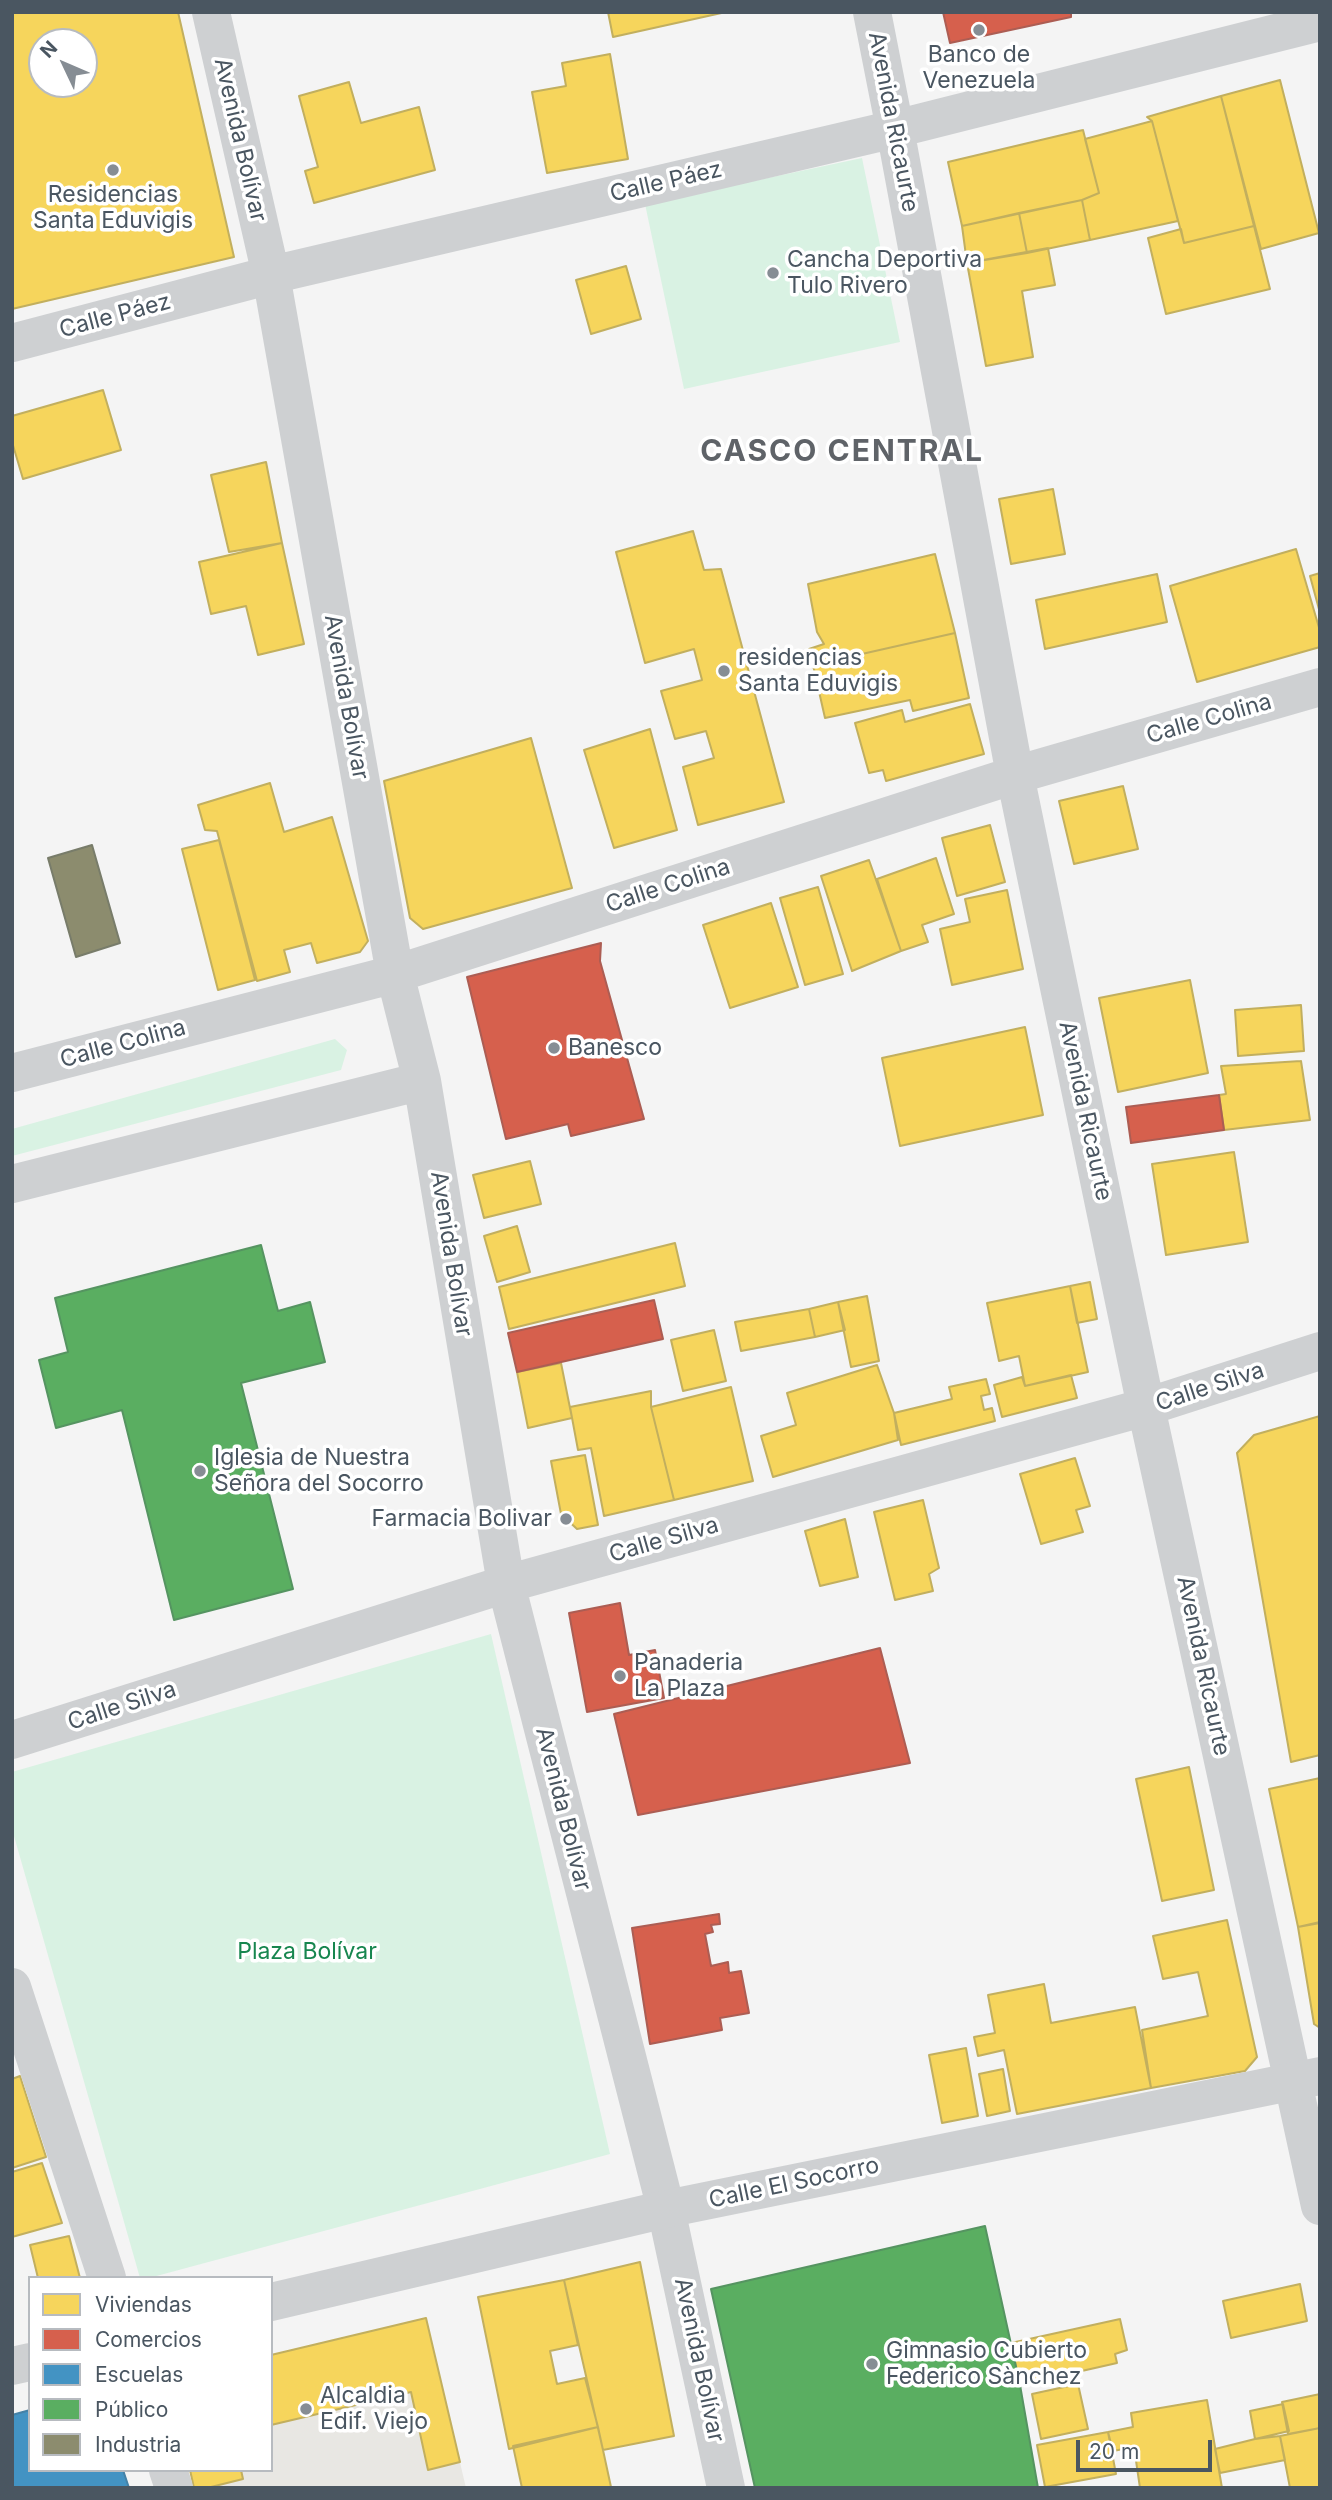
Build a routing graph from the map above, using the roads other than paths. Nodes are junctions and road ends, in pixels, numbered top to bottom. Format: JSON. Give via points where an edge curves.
{"nodes":[{"id":1,"x":211,"y":12,"type":"edge"},
{"id":2,"x":872,"y":12,"type":"edge"},
{"id":3,"x":1320,"y":22,"type":"edge"},
{"id":4,"x":895,"y":129,"type":"junction"},
{"id":5,"x":271,"y":275,"type":"junction"},
{"id":6,"x":12,"y":343,"type":"edge"},
{"id":7,"x":1320,"y":687,"type":"edge"},
{"id":8,"x":1015,"y":775,"type":"junction"},
{"id":9,"x":395,"y":974,"type":"junction"},
{"id":10,"x":12,"y":1073,"type":"edge"},
{"id":11,"x":422,"y":1081,"type":"junction"},
{"id":12,"x":12,"y":1184,"type":"edge"},
{"id":13,"x":1320,"y":1351,"type":"edge"},
{"id":14,"x":1146,"y":1407,"type":"junction"},
{"id":15,"x":506,"y":1584,"type":"junction"},
{"id":16,"x":12,"y":1740,"type":"edge"},
{"id":17,"x":12,"y":1987,"type":"edge"},
{"id":18,"x":1307,"y":2078,"type":"edge"},
{"id":19,"x":1320,"y":2206,"type":"edge"},
{"id":20,"x":666,"y":2209,"type":"junction"},
{"id":21,"x":106,"y":2276,"type":"edge"},
{"id":22,"x":273,"y":2302,"type":"edge"},
{"id":23,"x":726,"y":2488,"type":"edge"}],
"edges":[{"from":1,"to":5,"type":"street","name":"Avenida Bolívar"},
{"from":2,"to":4,"type":"street","name":"Avenida Ricaurte"},
{"from":3,"to":4,"type":"street","name":"Calle Páez"},
{"from":4,"to":5,"type":"street","name":"Calle Páez"},
{"from":4,"to":8,"type":"street","name":"Avenida Ricaurte"},
{"from":5,"to":6,"type":"street","name":"Calle Páez"},
{"from":5,"to":9,"type":"street","name":"Avenida Bolívar"},
{"from":7,"to":8,"type":"street","name":"Calle Colina"},
{"from":8,"to":9,"type":"street","name":"Calle Colina"},
{"from":8,"to":14,"type":"street","name":"Avenida Ricaurte"},
{"from":9,"to":10,"type":"street","name":"Calle Colina"},
{"from":9,"to":11,"type":"street","name":"Avenida Bolívar"},
{"from":11,"to":12,"type":"street"},
{"from":11,"to":15,"type":"street","name":"Avenida Bolívar"},
{"from":13,"to":14,"type":"street","name":"Calle Silva"},
{"from":14,"to":15,"type":"street","name":"Calle Silva"},
{"from":14,"to":18,"type":"street","name":"Avenida Ricaurte"},
{"from":15,"to":16,"type":"street","name":"Calle Silva"},
{"from":15,"to":20,"type":"street","name":"Avenida Bolívar"},
{"from":17,"to":21,"type":"street"},
{"from":18,"to":19,"type":"street","name":"Avenida Ricaurte"},
{"from":18,"to":20,"type":"street","name":"Calle El Socorro"},
{"from":20,"to":22,"type":"street","name":"Calle El Socorro"},
{"from":20,"to":23,"type":"street","name":"Avenida Bolívar"}]}
